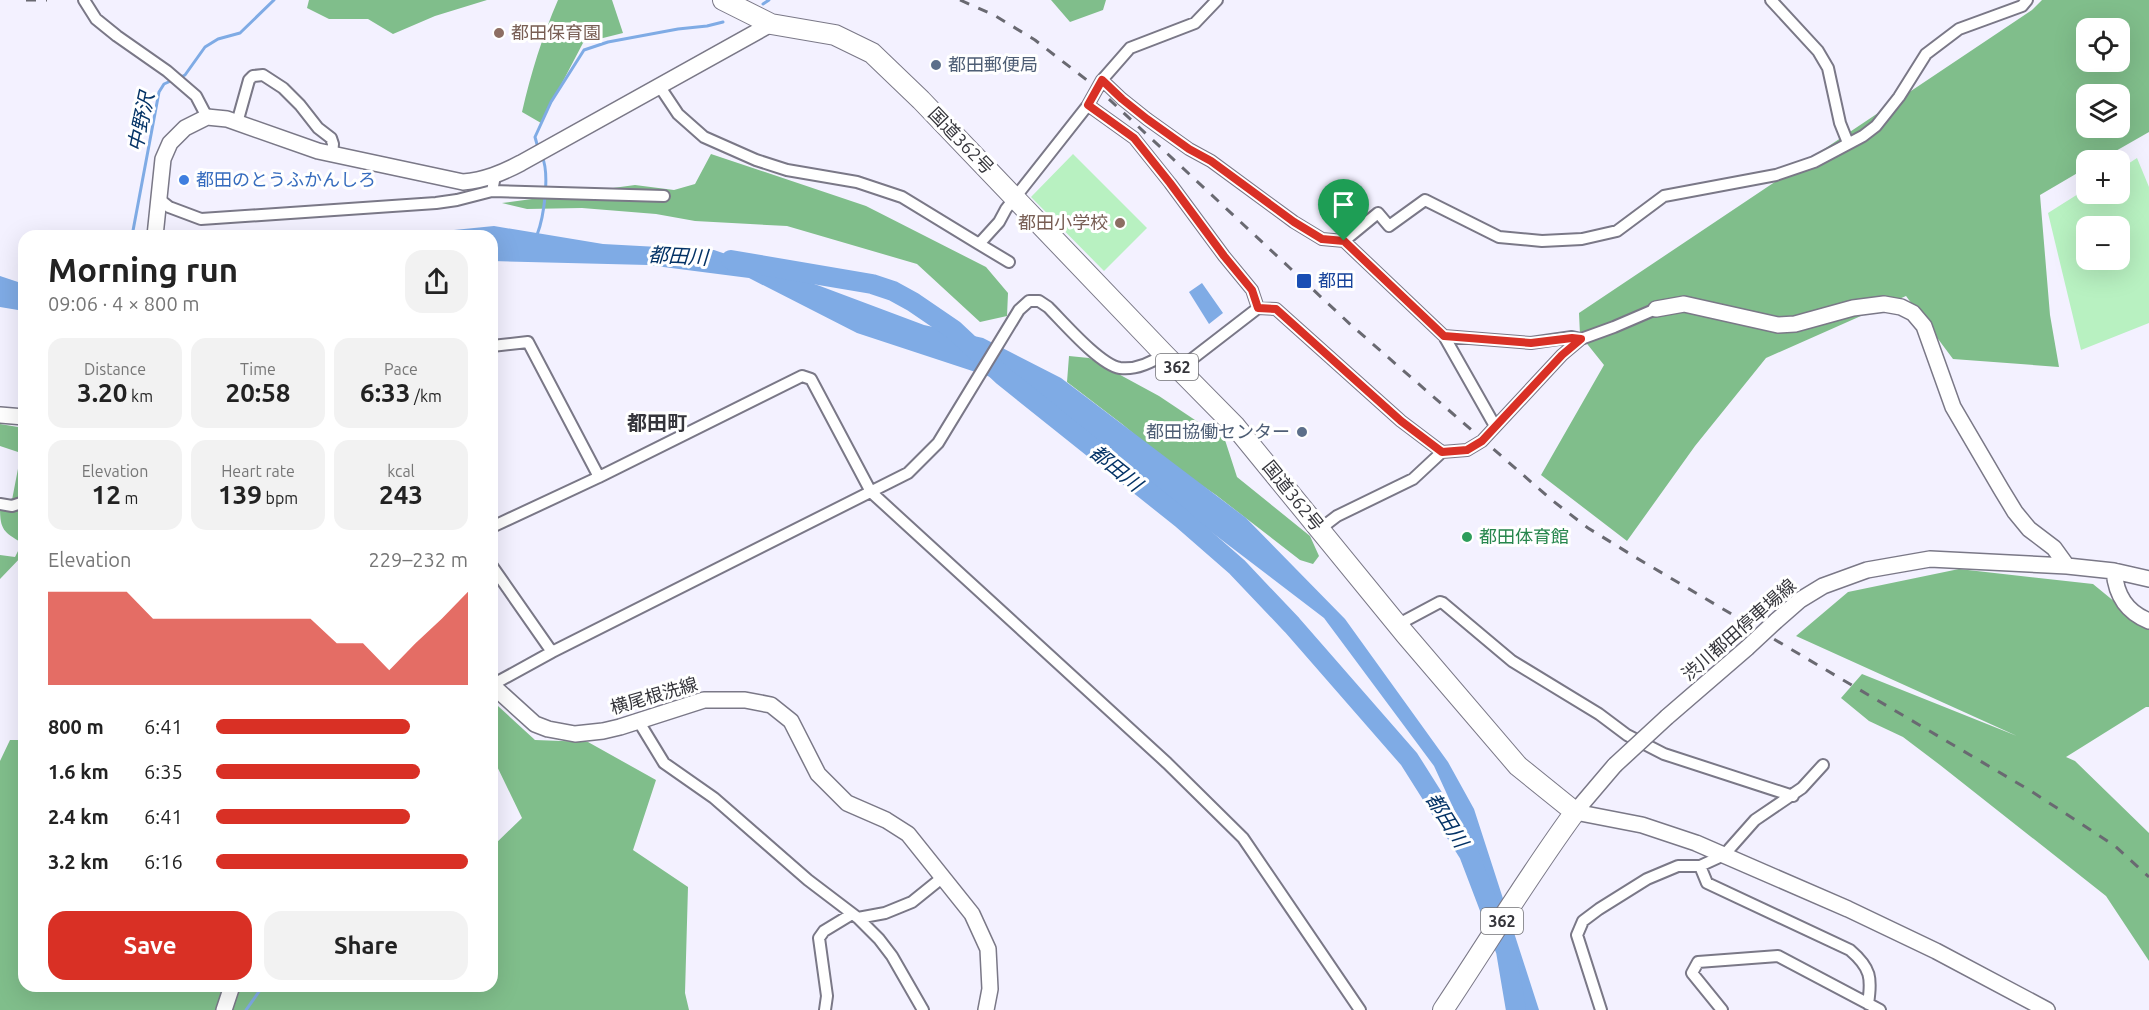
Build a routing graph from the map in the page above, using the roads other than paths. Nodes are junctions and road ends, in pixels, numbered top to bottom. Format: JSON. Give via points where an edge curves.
{"nodes":[{"id":1,"x":84,"y":0,"type":"edge"},
{"id":2,"x":723,"y":0,"type":"edge"},
{"id":3,"x":1216,"y":0,"type":"edge"},
{"id":4,"x":1771,"y":0,"type":"edge"},
{"id":5,"x":2027,"y":0,"type":"edge"},
{"id":6,"x":771,"y":24,"type":"junction"},
{"id":7,"x":1102,"y":80,"type":"junction"},
{"id":8,"x":660,"y":87,"type":"junction"},
{"id":9,"x":1088,"y":105,"type":"junction"},
{"id":10,"x":207,"y":117,"type":"junction"},
{"id":11,"x":237,"y":123,"type":"junction"},
{"id":12,"x":1848,"y":143,"type":"junction"},
{"id":13,"x":332,"y":154,"type":"junction"},
{"id":14,"x":493,"y":184,"type":"junction"},
{"id":15,"x":664,"y":196,"type":"dead end"},
{"id":16,"x":159,"y":199,"type":"junction"},
{"id":17,"x":1015,"y":199,"type":"junction"},
{"id":18,"x":156,"y":230,"type":"edge"},
{"id":19,"x":1344,"y":241,"type":"junction"},
{"id":20,"x":979,"y":244,"type":"junction"},
{"id":21,"x":1009,"y":262,"type":"dead end"},
{"id":22,"x":1258,"y":308,"type":"junction"},
{"id":23,"x":1656,"y":309,"type":"joint"},
{"id":24,"x":1444,"y":336,"type":"junction"},
{"id":25,"x":1581,"y":339,"type":"junction"},
{"id":26,"x":498,"y":345,"type":"edge"},
{"id":27,"x":1164,"y":354,"type":"junction"},
{"id":28,"x":1179,"y":369,"type":"junction"},
{"id":29,"x":0,"y":415,"type":"edge"},
{"id":30,"x":18,"y":416,"type":"edge"},
{"id":31,"x":1495,"y":426,"type":"junction"},
{"id":32,"x":1442,"y":452,"type":"junction"},
{"id":33,"x":599,"y":477,"type":"junction"},
{"id":34,"x":871,"y":492,"type":"junction"},
{"id":35,"x":0,"y":504,"type":"edge"},
{"id":36,"x":18,"y":504,"type":"edge"},
{"id":37,"x":498,"y":524,"type":"edge"},
{"id":38,"x":1320,"y":529,"type":"junction"},
{"id":39,"x":2067,"y":566,"type":"junction"},
{"id":40,"x":2114,"y":571,"type":"junction"},
{"id":41,"x":498,"y":575,"type":"edge"},
{"id":42,"x":2149,"y":579,"type":"edge"},
{"id":43,"x":2149,"y":621,"type":"edge"},
{"id":44,"x":1397,"y":625,"type":"junction"},
{"id":45,"x":552,"y":652,"type":"junction"},
{"id":46,"x":498,"y":682,"type":"edge"},
{"id":47,"x":498,"y":691,"type":"edge"},
{"id":48,"x":639,"y":722,"type":"junction"},
{"id":49,"x":1822,"y":765,"type":"dead end"},
{"id":50,"x":1793,"y":796,"type":"junction"},
{"id":51,"x":1575,"y":812,"type":"junction"},
{"id":52,"x":1724,"y":855,"type":"junction"},
{"id":53,"x":1700,"y":866,"type":"junction"},
{"id":54,"x":943,"y":877,"type":"junction"},
{"id":55,"x":855,"y":916,"type":"junction"},
{"id":56,"x":229,"y":992,"type":"edge"},
{"id":57,"x":1868,"y":1004,"type":"junction"},
{"id":58,"x":224,"y":1010,"type":"edge"},
{"id":59,"x":825,"y":1010,"type":"edge"},
{"id":60,"x":923,"y":1010,"type":"edge"},
{"id":61,"x":986,"y":1010,"type":"edge"},
{"id":62,"x":1360,"y":1010,"type":"edge"},
{"id":63,"x":1443,"y":1010,"type":"edge"},
{"id":64,"x":1601,"y":1010,"type":"edge"},
{"id":65,"x":1722,"y":1010,"type":"edge"},
{"id":66,"x":1880,"y":1010,"type":"edge"},
{"id":67,"x":2047,"y":1010,"type":"edge"}],
"edges":[{"from":1,"to":10,"type":"street","via":[[96,19],[196,96]]},
{"from":2,"to":6,"type":"highway","name":"国道362号","number":"362"},
{"from":3,"to":7,"type":"street","via":[[1195,23],[1130,48]]},
{"from":4,"to":12,"type":"street","via":[[1818,51],[1828,68]]},
{"from":5,"to":12,"type":"street","via":[[2022,6],[1959,29],[1926,54],[1876,126]]},
{"from":6,"to":8,"type":"street"},
{"from":6,"to":17,"type":"highway","name":"国道362号","number":"362","via":[[835,35],[872,53]]},
{"from":7,"to":9,"type":"street"},
{"from":7,"to":19,"type":"street","via":[[1147,119],[1294,222],[1322,239]]},
{"from":8,"to":14,"type":"street"},
{"from":8,"to":20,"type":"street","via":[[678,114],[704,137],[787,170],[857,182],[902,197]]},
{"from":9,"to":17,"type":"street"},
{"from":9,"to":22,"type":"street","via":[[1134,138],[1252,290]]},
{"from":10,"to":11,"type":"street"},
{"from":10,"to":16,"type":"street","via":[[185,128],[170,143],[163,159]]},
{"from":11,"to":13,"type":"street"},
{"from":11,"to":13,"type":"street","via":[[246,85],[253,76],[263,75],[284,88],[331,138]]},
{"from":12,"to":19,"type":"street","via":[[1814,162],[1776,175],[1664,196],[1617,231],[1582,239],[1499,237],[1425,200],[1389,226],[1378,213]]},
{"from":13,"to":14,"type":"street","via":[[463,182]]},
{"from":14,"to":15,"type":"street"},
{"from":14,"to":16,"type":"street","via":[[457,200],[436,203],[201,219],[168,207]]},
{"from":16,"to":18,"type":"street"},
{"from":17,"to":20,"type":"street"},
{"from":17,"to":27,"type":"highway","name":"国道362号","number":"362"},
{"from":19,"to":24,"type":"street"},
{"from":20,"to":21,"type":"street"},
{"from":22,"to":28,"type":"street"},
{"from":22,"to":32,"type":"street","via":[[1276,309],[1401,421]]},
{"from":23,"to":25,"type":"street"},
{"from":23,"to":39,"type":"street","via":[[1684,304],[1778,324],[1795,324],[1884,304],[1913,313],[1924,327],[1953,407],[2015,512],[2054,548]]},
{"from":24,"to":25,"type":"street","via":[[1531,343]]},
{"from":24,"to":31,"type":"street"},
{"from":25,"to":31,"type":"street"},
{"from":26,"to":33,"type":"street","via":[[528,342]]},
{"from":27,"to":28,"type":"highway","name":"国道362号","number":"362"},
{"from":27,"to":34,"type":"street","via":[[1135,368],[1118,368],[1096,355],[1048,307],[1039,301],[1029,301],[1019,310],[938,443],[908,473]]},
{"from":28,"to":38,"type":"highway","name":"国道362号","number":"362","via":[[1235,426]]},
{"from":29,"to":30,"type":"street"},
{"from":31,"to":32,"type":"street","via":[[1467,450]]},
{"from":32,"to":38,"type":"street","via":[[1413,479],[1336,516]]},
{"from":33,"to":34,"type":"street","via":[[802,376],[811,379]]},
{"from":33,"to":37,"type":"street"},
{"from":34,"to":45,"type":"street"},
{"from":34,"to":62,"type":"street","via":[[1167,763],[1242,838]]},
{"from":35,"to":36,"type":"street"},
{"from":38,"to":44,"type":"highway","name":"国道362号","number":"362"},
{"from":39,"to":40,"type":"street","name":"渋川都田停車場線"},
{"from":39,"to":51,"type":"street","name":"渋川都田停車場線","bridge":true,"via":[[1930,559],[1867,570],[1823,586],[1800,600],[1667,717],[1615,765]]},
{"from":40,"to":42,"type":"street","name":"渋川都田停車場線"},
{"from":40,"to":43,"type":"street","via":[[2120,599]]},
{"from":41,"to":45,"type":"street"},
{"from":44,"to":50,"type":"street","via":[[1443,603],[1512,660],[1627,735],[1664,754]]},
{"from":44,"to":51,"type":"highway","name":"国道362号","number":"362","via":[[1518,766]]},
{"from":45,"to":46,"type":"street"},
{"from":47,"to":48,"type":"street","name":"横尾根洗線","via":[[523,715],[548,729],[589,733]]},
{"from":48,"to":54,"type":"street","name":"横尾根洗線","via":[[704,700],[745,700],[771,705],[791,721],[818,774],[847,803],[908,834]]},
{"from":48,"to":55,"type":"street","via":[[664,763],[732,812]]},
{"from":49,"to":50,"type":"street"},
{"from":50,"to":52,"type":"street","via":[[1755,820]]},
{"from":51,"to":52,"type":"street","via":[[1642,825]]},
{"from":51,"to":63,"type":"highway","number":"362"},
{"from":52,"to":53,"type":"street"},
{"from":52,"to":67,"type":"street","via":[[1936,951]]},
{"from":53,"to":57,"type":"street","via":[[1707,883],[1850,950],[1864,962],[1870,976]]},
{"from":53,"to":64,"type":"street","via":[[1678,866],[1647,879],[1583,921],[1576,935]]},
{"from":54,"to":55,"type":"street","via":[[912,902],[885,913]]},
{"from":54,"to":61,"type":"street","name":"横尾根洗線","via":[[972,914],[988,949],[990,989]]},
{"from":55,"to":59,"type":"street","via":[[819,938],[827,996]]},
{"from":55,"to":60,"type":"street","via":[[892,956]]},
{"from":56,"to":58,"type":"street"},
{"from":57,"to":65,"type":"street","via":[[1778,956],[1698,962],[1692,973]]},
{"from":57,"to":66,"type":"street"}]}
